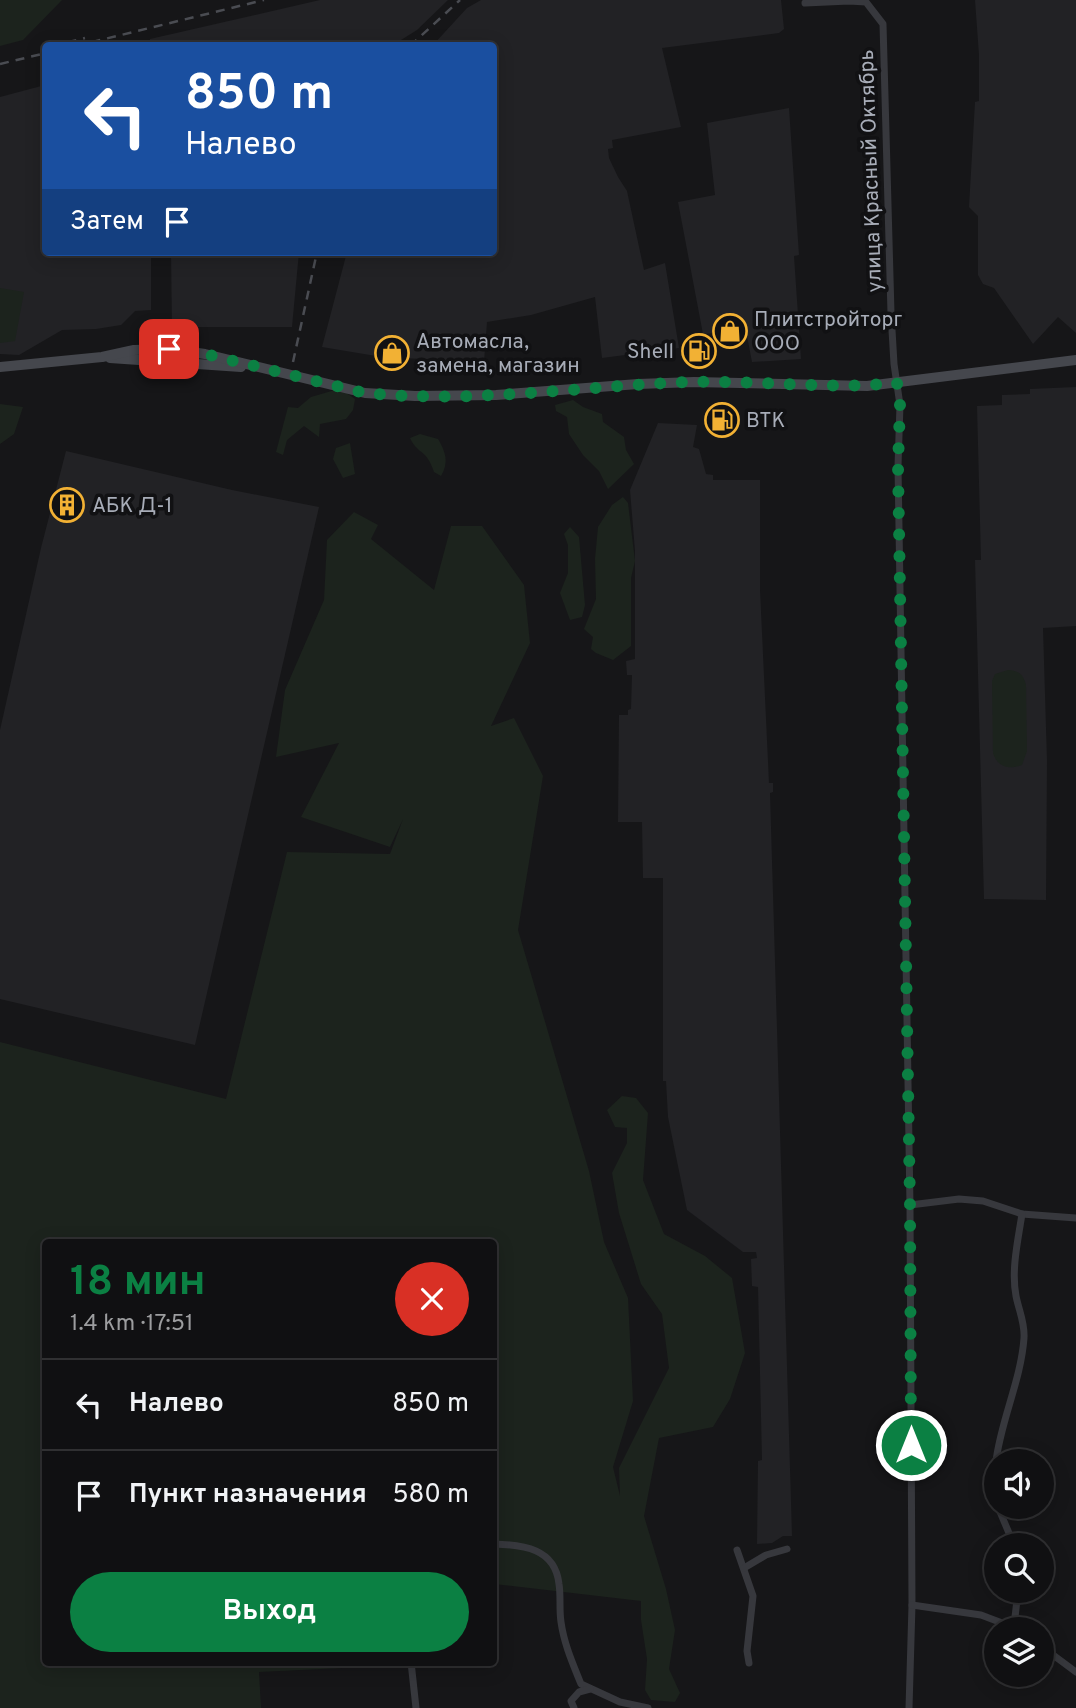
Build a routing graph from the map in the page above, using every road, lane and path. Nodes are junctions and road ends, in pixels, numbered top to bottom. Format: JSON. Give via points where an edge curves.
{"nodes":[{"id":1,"x":805,"y":4,"type":"dead end"},
{"id":2,"x":1076,"y":360,"type":"edge"},
{"id":3,"x":1,"y":367,"type":"edge"},
{"id":4,"x":897,"y":383,"type":"junction"},
{"id":5,"x":910,"y":1205,"type":"junction"},
{"id":6,"x":1022,"y":1214,"type":"junction"},
{"id":7,"x":1076,"y":1218,"type":"edge"},
{"id":8,"x":999,"y":1449,"type":"edge"},
{"id":9,"x":497,"y":1544,"type":"edge"},
{"id":10,"x":787,"y":1549,"type":"dead end"},
{"id":11,"x":737,"y":1550,"type":"dead end"},
{"id":12,"x":744,"y":1568,"type":"junction"},
{"id":13,"x":912,"y":1605,"type":"junction"},
{"id":14,"x":986,"y":1617,"type":"edge"},
{"id":15,"x":1054,"y":1656,"type":"edge"},
{"id":16,"x":749,"y":1662,"type":"dead end"},
{"id":17,"x":411,"y":1666,"type":"edge"},
{"id":18,"x":1076,"y":1672,"type":"edge"},
{"id":19,"x":590,"y":1689,"type":"junction"},
{"id":20,"x":416,"y":1708,"type":"edge"},
{"id":21,"x":573,"y":1708,"type":"edge"},
{"id":22,"x":648,"y":1708,"type":"edge"},
{"id":23,"x":909,"y":1708,"type":"edge"}],
"edges":[{"from":1,"to":4,"type":"street","name":"улица Красный Октябрь","via":[[866,2],[883,24]]},
{"from":2,"to":4,"type":"main road"},
{"from":3,"to":4,"type":"main road","via":[[102,357],[255,366],[365,393],[415,396],[694,382],[829,387]]},
{"from":4,"to":5,"type":"street","name":"улица Красный Октябрь"},
{"from":5,"to":6,"type":"street","via":[[959,1199],[983,1201]]},
{"from":5,"to":13,"type":"street","name":"улица Красный Октябрь"},
{"from":6,"to":7,"type":"street"},
{"from":6,"to":8,"type":"street","via":[[1015,1274],[1024,1335]]},
{"from":9,"to":19,"type":"street","via":[[529,1547],[552,1561],[558,1573],[565,1641],[582,1684]]},
{"from":10,"to":12,"type":"street"},
{"from":11,"to":12,"type":"street"},
{"from":12,"to":16,"type":"street","via":[[753,1596]]},
{"from":13,"to":14,"type":"street"},
{"from":13,"to":23,"type":"street","name":"улица Красный Октябрь"},
{"from":15,"to":18,"type":"street"},
{"from":17,"to":20,"type":"street"},
{"from":19,"to":21,"type":"street","via":[[579,1692]]},
{"from":19,"to":22,"type":"street"}]}
